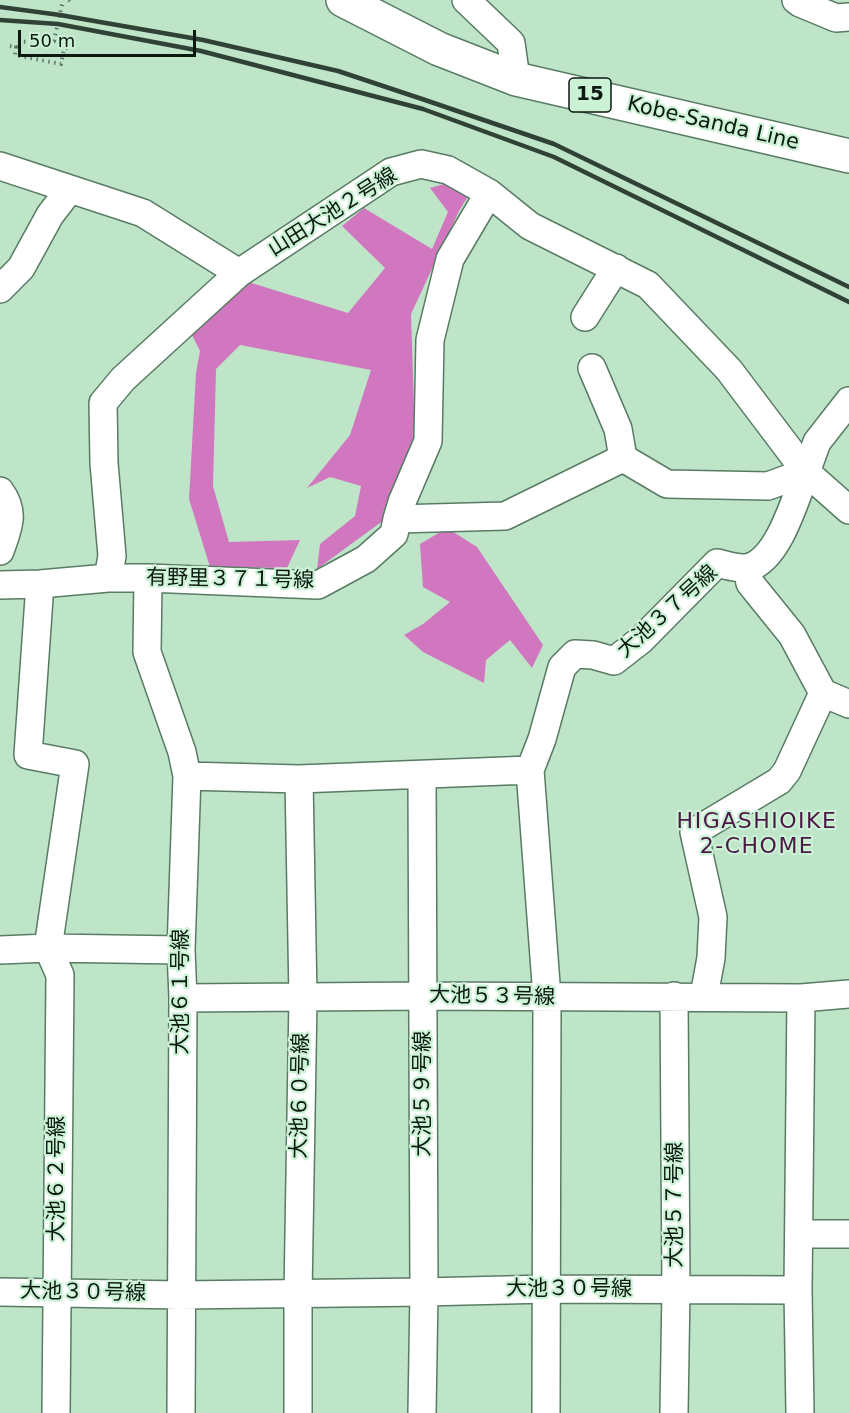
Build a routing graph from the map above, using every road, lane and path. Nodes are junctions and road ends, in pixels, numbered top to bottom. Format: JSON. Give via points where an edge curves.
{"nodes":[{"id":1,"x":63,"y":0,"type":"edge"},
{"id":2,"x":343,"y":0,"type":"edge"},
{"id":3,"x":466,"y":0,"type":"edge"},
{"id":4,"x":796,"y":0,"type":"edge"},
{"id":5,"x":849,"y":17,"type":"edge"},
{"id":6,"x":73,"y":45,"type":"dead end"},
{"id":7,"x":10,"y":46,"type":"dead end"},
{"id":8,"x":16,"y":47,"type":"junction"},
{"id":9,"x":516,"y":79,"type":"junction"},
{"id":10,"x":849,"y":156,"type":"edge"},
{"id":11,"x":0,"y":166,"type":"edge"},
{"id":12,"x":70,"y":189,"type":"junction"},
{"id":13,"x":489,"y":193,"type":"junction"},
{"id":14,"x":616,"y":268,"type":"junction"},
{"id":15,"x":239,"y":273,"type":"junction"},
{"id":16,"x":0,"y":289,"type":"edge"},
{"id":17,"x":585,"y":318,"type":"dead end"},
{"id":18,"x":592,"y":368,"type":"dead end"},
{"id":19,"x":849,"y":401,"type":"edge"},
{"id":20,"x":623,"y":458,"type":"junction"},
{"id":21,"x":807,"y":472,"type":"junction"},
{"id":22,"x":0,"y":491,"type":"edge"},
{"id":23,"x":849,"y":510,"type":"edge"},
{"id":24,"x":397,"y":519,"type":"junction"},
{"id":25,"x":0,"y":551,"type":"edge"},
{"id":26,"x":747,"y":568,"type":"junction"},
{"id":27,"x":108,"y":578,"type":"junction"},
{"id":28,"x":148,"y":578,"type":"junction"},
{"id":29,"x":40,"y":584,"type":"junction"},
{"id":30,"x":0,"y":585,"type":"edge"},
{"id":31,"x":823,"y":693,"type":"junction"},
{"id":32,"x":849,"y":704,"type":"edge"},
{"id":33,"x":530,"y":770,"type":"junction"},
{"id":34,"x":422,"y":775,"type":"junction"},
{"id":35,"x":187,"y":776,"type":"junction"},
{"id":36,"x":299,"y":779,"type":"junction"},
{"id":37,"x":48,"y":948,"type":"junction"},
{"id":38,"x":0,"y":950,"type":"edge"},
{"id":39,"x":181,"y":950,"type":"junction"},
{"id":40,"x":849,"y":994,"type":"edge"},
{"id":41,"x":424,"y":996,"type":"junction"},
{"id":42,"x":674,"y":996,"type":"junction"},
{"id":43,"x":704,"y":996,"type":"junction"},
{"id":44,"x":547,"y":997,"type":"junction"},
{"id":45,"x":183,"y":998,"type":"junction"},
{"id":46,"x":303,"y":998,"type":"junction"},
{"id":47,"x":801,"y":998,"type":"junction"},
{"id":48,"x":799,"y":1234,"type":"junction"},
{"id":49,"x":849,"y":1234,"type":"edge"},
{"id":50,"x":547,"y":1289,"type":"junction"},
{"id":51,"x":676,"y":1290,"type":"junction"},
{"id":52,"x":798,"y":1290,"type":"junction"},
{"id":53,"x":0,"y":1292,"type":"edge"},
{"id":54,"x":57,"y":1292,"type":"junction"},
{"id":55,"x":424,"y":1293,"type":"junction"},
{"id":56,"x":181,"y":1294,"type":"junction"},
{"id":57,"x":298,"y":1294,"type":"junction"},
{"id":58,"x":56,"y":1413,"type":"edge"},
{"id":59,"x":181,"y":1413,"type":"edge"},
{"id":60,"x":298,"y":1413,"type":"edge"},
{"id":61,"x":422,"y":1413,"type":"edge"},
{"id":62,"x":546,"y":1413,"type":"edge"},
{"id":63,"x":674,"y":1413,"type":"edge"},
{"id":64,"x":800,"y":1413,"type":"edge"}],
"edges":[{"from":1,"to":8,"type":"path","via":[[54,41],[17,42]]},
{"from":2,"to":9,"type":"main road","name":"Kobe-Sanda Line","number":"15","via":[[438,49]]},
{"from":3,"to":9,"type":"street","via":[[511,43]]},
{"from":4,"to":5,"type":"street","via":[[836,18]]},
{"from":6,"to":8,"type":"path","via":[[64,49],[61,64],[15,55]]},
{"from":7,"to":8,"type":"path"},
{"from":9,"to":10,"type":"main road","name":"Kobe-Sanda Line","number":"15"},
{"from":11,"to":12,"type":"street"},
{"from":12,"to":15,"type":"street","via":[[143,213]]},
{"from":12,"to":16,"type":"street","via":[[50,215],[21,268]]},
{"from":13,"to":14,"type":"street","name":"山田大池２号線","via":[[530,226]]},
{"from":13,"to":15,"type":"street","name":"山田大池２号線","via":[[448,170],[420,164],[391,172]]},
{"from":13,"to":24,"type":"street","name":"有野里３７１号線","via":[[450,259],[430,340],[428,441]]},
{"from":14,"to":17,"type":"street"},
{"from":14,"to":21,"type":"street","name":"山田大池２号線","via":[[648,285],[729,370]]},
{"from":15,"to":27,"type":"street","name":"山田大池２号線","via":[[123,379],[104,403],[104,463],[112,556]]},
{"from":18,"to":20,"type":"street","via":[[618,429]]},
{"from":19,"to":21,"type":"street","via":[[818,442]]},
{"from":20,"to":21,"type":"street","via":[[667,484],[768,486]]},
{"from":20,"to":24,"type":"street","via":[[505,516]]},
{"from":21,"to":23,"type":"street","name":"山田大池２号線"},
{"from":21,"to":26,"type":"street","name":"大池３７号線","via":[[774,548]]},
{"from":22,"to":25,"type":"street","via":[[11,522]]},
{"from":24,"to":28,"type":"street","name":"有野里３７１号線","via":[[394,534],[366,559],[318,585]]},
{"from":26,"to":31,"type":"street","via":[[750,583],[792,635]]},
{"from":26,"to":33,"type":"street","name":"大池３７号線","via":[[717,563],[641,640],[614,661],[575,654],[561,667]]},
{"from":27,"to":28,"type":"street","name":"有野里３７１号線"},
{"from":27,"to":29,"type":"street"},
{"from":28,"to":35,"type":"street","name":"大池６１号線","via":[[147,652]]},
{"from":29,"to":30,"type":"street"},
{"from":29,"to":37,"type":"street","via":[[28,755],[75,764]]},
{"from":31,"to":32,"type":"street"},
{"from":31,"to":43,"type":"street","via":[[779,781],[694,832],[713,917]]},
{"from":33,"to":34,"type":"street"},
{"from":33,"to":44,"type":"street","name":"大池３７号線"},
{"from":34,"to":36,"type":"street"},
{"from":34,"to":41,"type":"street","name":"大池５９号線"},
{"from":35,"to":36,"type":"street"},
{"from":35,"to":39,"type":"street","name":"大池６１号線"},
{"from":36,"to":46,"type":"street","name":"大池６０号線"},
{"from":37,"to":38,"type":"street"},
{"from":37,"to":39,"type":"street"},
{"from":37,"to":54,"type":"street","name":"大池６２号線","via":[[60,975]]},
{"from":39,"to":45,"type":"street","name":"大池６１号線"},
{"from":40,"to":47,"type":"street"},
{"from":41,"to":44,"type":"street","name":"大池５３号線"},
{"from":41,"to":46,"type":"street","name":"大池５３号線"},
{"from":41,"to":55,"type":"street","name":"大池５９号線"},
{"from":42,"to":43,"type":"street","name":"大池５３号線"},
{"from":42,"to":44,"type":"street","name":"大池５３号線"},
{"from":42,"to":51,"type":"street","name":"大池５７号線"},
{"from":43,"to":47,"type":"street","name":"大池５３号線"},
{"from":44,"to":50,"type":"street","name":"大池３７号線"},
{"from":45,"to":46,"type":"street","name":"大池５３号線"},
{"from":45,"to":56,"type":"street","name":"大池６１号線"},
{"from":46,"to":57,"type":"street","name":"大池６０号線"},
{"from":47,"to":48,"type":"street"},
{"from":48,"to":49,"type":"street"},
{"from":48,"to":52,"type":"street"},
{"from":50,"to":51,"type":"street","name":"大池３０号線"},
{"from":50,"to":55,"type":"street","name":"大池３０号線"},
{"from":50,"to":62,"type":"street","name":"大池３７号線"},
{"from":51,"to":52,"type":"street","name":"大池３０号線"},
{"from":51,"to":63,"type":"street","name":"大池５７号線"},
{"from":52,"to":64,"type":"street"},
{"from":53,"to":54,"type":"street","name":"大池３０号線"},
{"from":54,"to":56,"type":"street","name":"大池３０号線"},
{"from":54,"to":58,"type":"street","name":"大池６２号線"},
{"from":55,"to":57,"type":"street","name":"大池３０号線"},
{"from":55,"to":61,"type":"street","name":"大池５９号線"},
{"from":56,"to":57,"type":"street","name":"大池３０号線"},
{"from":56,"to":59,"type":"street","name":"大池６１号線"},
{"from":57,"to":60,"type":"street","name":"大池６０号線"}]}
